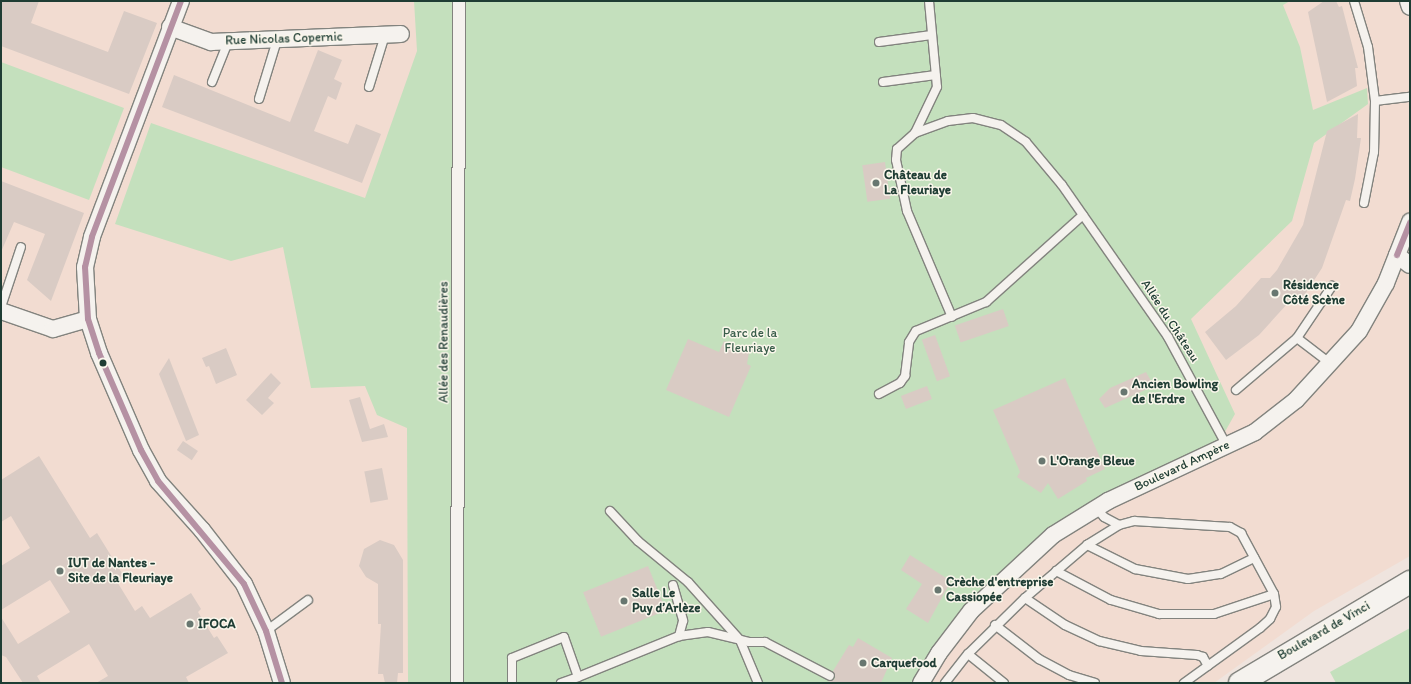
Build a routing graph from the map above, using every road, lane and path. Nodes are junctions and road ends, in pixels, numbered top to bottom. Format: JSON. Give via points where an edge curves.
{"nodes":[{"id":1,"x":181,"y":1,"type":"edge"},
{"id":2,"x":459,"y":1,"type":"edge"},
{"id":3,"x":929,"y":1,"type":"edge"},
{"id":4,"x":1354,"y":1,"type":"edge"},
{"id":5,"x":1408,"y":1,"type":"edge"},
{"id":6,"x":1410,"y":7,"type":"edge"},
{"id":7,"x":170,"y":27,"type":"junction"},
{"id":8,"x":401,"y":34,"type":"dead end"},
{"id":9,"x":385,"y":35,"type":"junction"},
{"id":10,"x":932,"y":35,"type":"junction"},
{"id":11,"x":276,"y":40,"type":"junction"},
{"id":12,"x":228,"y":42,"type":"junction"},
{"id":13,"x":879,"y":42,"type":"dead end"},
{"id":14,"x":936,"y":75,"type":"junction"},
{"id":15,"x":212,"y":82,"type":"dead end"},
{"id":16,"x":883,"y":82,"type":"dead end"},
{"id":17,"x":369,"y":87,"type":"dead end"},
{"id":18,"x":1410,"y":97,"type":"edge"},
{"id":19,"x":259,"y":99,"type":"dead end"},
{"id":20,"x":1375,"y":101,"type":"junction"},
{"id":21,"x":915,"y":133,"type":"junction"},
{"id":22,"x":1364,"y":202,"type":"dead end"},
{"id":23,"x":1083,"y":215,"type":"junction"},
{"id":24,"x":1410,"y":222,"type":"edge"},
{"id":25,"x":21,"y":247,"type":"dead end"},
{"id":26,"x":1404,"y":256,"type":"edge"},
{"id":27,"x":1410,"y":265,"type":"edge"},
{"id":28,"x":1332,"y":286,"type":"dead end"},
{"id":29,"x":1,"y":307,"type":"edge"},
{"id":30,"x":1,"y":311,"type":"edge"},
{"id":31,"x":952,"y":317,"type":"junction"},
{"id":32,"x":88,"y":319,"type":"junction"},
{"id":33,"x":1297,"y":338,"type":"junction"},
{"id":34,"x":1331,"y":364,"type":"junction"},
{"id":35,"x":1236,"y":390,"type":"dead end"},
{"id":36,"x":879,"y":394,"type":"dead end"},
{"id":37,"x":1227,"y":446,"type":"junction"},
{"id":38,"x":1096,"y":508,"type":"junction"},
{"id":39,"x":610,"y":511,"type":"dead end"},
{"id":40,"x":1119,"y":525,"type":"junction"},
{"id":41,"x":1087,"y":545,"type":"junction"},
{"id":42,"x":1254,"y":558,"type":"junction"},
{"id":43,"x":1056,"y":571,"type":"junction"},
{"id":44,"x":1410,"y":582,"type":"edge"},
{"id":45,"x":673,"y":585,"type":"dead end"},
{"id":46,"x":1274,"y":594,"type":"junction"},
{"id":47,"x":1025,"y":598,"type":"junction"},
{"id":48,"x":308,"y":600,"type":"dead end"},
{"id":49,"x":995,"y":625,"type":"junction"},
{"id":50,"x":266,"y":631,"type":"junction"},
{"id":51,"x":679,"y":636,"type":"junction"},
{"id":52,"x":740,"y":640,"type":"junction"},
{"id":53,"x":968,"y":654,"type":"junction"},
{"id":54,"x":1208,"y":666,"type":"junction"},
{"id":55,"x":578,"y":676,"type":"junction"},
{"id":56,"x":830,"y":676,"type":"dead end"},
{"id":57,"x":282,"y":683,"type":"edge"},
{"id":58,"x":457,"y":683,"type":"edge"},
{"id":59,"x":512,"y":683,"type":"edge"},
{"id":60,"x":561,"y":683,"type":"edge"},
{"id":61,"x":758,"y":683,"type":"edge"},
{"id":62,"x":921,"y":683,"type":"edge"},
{"id":63,"x":945,"y":683,"type":"edge"},
{"id":64,"x":1004,"y":683,"type":"edge"},
{"id":65,"x":1095,"y":683,"type":"edge"},
{"id":66,"x":1184,"y":683,"type":"edge"},
{"id":67,"x":1240,"y":683,"type":"edge"}],
"edges":[{"from":1,"to":7,"type":"street"},
{"from":2,"to":58,"type":"street","name":"Allée des Renaudières"},
{"from":3,"to":10,"type":"lane","name":"Allée du Château"},
{"from":4,"to":20,"type":"lane","via":[[1368,47]]},
{"from":5,"to":6,"type":"street"},
{"from":7,"to":12,"type":"street","name":"Rue Nicolas Copernic","via":[[211,42]]},
{"from":7,"to":32,"type":"street","via":[[92,236],[85,267]]},
{"from":8,"to":9,"type":"street","name":"Rue Nicolas Copernic"},
{"from":9,"to":11,"type":"street","name":"Rue Nicolas Copernic"},
{"from":9,"to":17,"type":"lane"},
{"from":10,"to":13,"type":"lane"},
{"from":10,"to":14,"type":"lane","name":"Allée du Château"},
{"from":11,"to":12,"type":"street","name":"Rue Nicolas Copernic"},
{"from":11,"to":19,"type":"lane"},
{"from":12,"to":15,"type":"lane"},
{"from":14,"to":16,"type":"lane"},
{"from":14,"to":21,"type":"lane","name":"Allée du Château","via":[[937,86]]},
{"from":18,"to":20,"type":"lane"},
{"from":20,"to":22,"type":"lane","via":[[1374,152]]},
{"from":21,"to":23,"type":"lane","name":"Allée du Château","via":[[935,124],[961,119],[1001,125],[1017,135],[1045,163]]},
{"from":21,"to":31,"type":"lane","name":"Allée du Château","via":[[897,149],[896,160],[907,211]]},
{"from":23,"to":31,"type":"lane","via":[[986,302]]},
{"from":23,"to":37,"type":"lane","name":"Allée du Château","via":[[1168,337]]},
{"from":24,"to":26,"type":"street","name":"Boulevard Ampère"},
{"from":25,"to":29,"type":"lane"},
{"from":26,"to":27,"type":"street"},
{"from":26,"to":34,"type":"street","name":"Boulevard Ampère","via":[[1359,331]]},
{"from":28,"to":33,"type":"lane"},
{"from":30,"to":32,"type":"street","via":[[53,329]]},
{"from":31,"to":36,"type":"lane","via":[[916,331],[909,342],[905,376],[900,383]]},
{"from":32,"to":50,"type":"street","via":[[122,407],[158,481],[202,530],[244,584]]},
{"from":33,"to":34,"type":"lane"},
{"from":33,"to":35,"type":"lane"},
{"from":34,"to":37,"type":"street","name":"Boulevard Ampère","via":[[1274,418]]},
{"from":37,"to":38,"type":"street","name":"Boulevard Ampère"},
{"from":38,"to":40,"type":"lane","via":[[1104,517]]},
{"from":38,"to":62,"type":"street","name":"Boulevard Ampère","via":[[1053,535],[986,595],[957,628]]},
{"from":39,"to":52,"type":"lane","via":[[638,541],[688,582]]},
{"from":40,"to":41,"type":"lane"},
{"from":40,"to":42,"type":"lane","via":[[1134,521],[1230,527],[1241,533]]},
{"from":41,"to":42,"type":"lane","via":[[1135,569],[1188,579],[1221,574]]},
{"from":41,"to":43,"type":"lane"},
{"from":42,"to":46,"type":"lane"},
{"from":43,"to":46,"type":"lane","via":[[1111,600],[1159,614],[1214,614]]},
{"from":43,"to":47,"type":"lane"},
{"from":44,"to":67,"type":"main road","name":"Boulevard de Vinci"},
{"from":45,"to":51,"type":"lane","via":[[683,621]]},
{"from":46,"to":54,"type":"lane","via":[[1276,607],[1270,619]]},
{"from":47,"to":49,"type":"lane"},
{"from":47,"to":54,"type":"lane","via":[[1064,625],[1093,639],[1141,651],[1198,655],[1203,657]]},
{"from":48,"to":50,"type":"lane"},
{"from":49,"to":53,"type":"lane"},
{"from":49,"to":65,"type":"lane","via":[[1044,662],[1069,675]]},
{"from":50,"to":57,"type":"street"},
{"from":51,"to":52,"type":"lane","via":[[708,632]]},
{"from":51,"to":55,"type":"lane"},
{"from":52,"to":56,"type":"lane","via":[[765,642]]},
{"from":52,"to":61,"type":"lane"},
{"from":53,"to":63,"type":"lane"},
{"from":53,"to":64,"type":"lane"},
{"from":54,"to":66,"type":"lane"},
{"from":55,"to":59,"type":"lane","via":[[564,638],[512,658]]},
{"from":55,"to":60,"type":"lane"}]}
